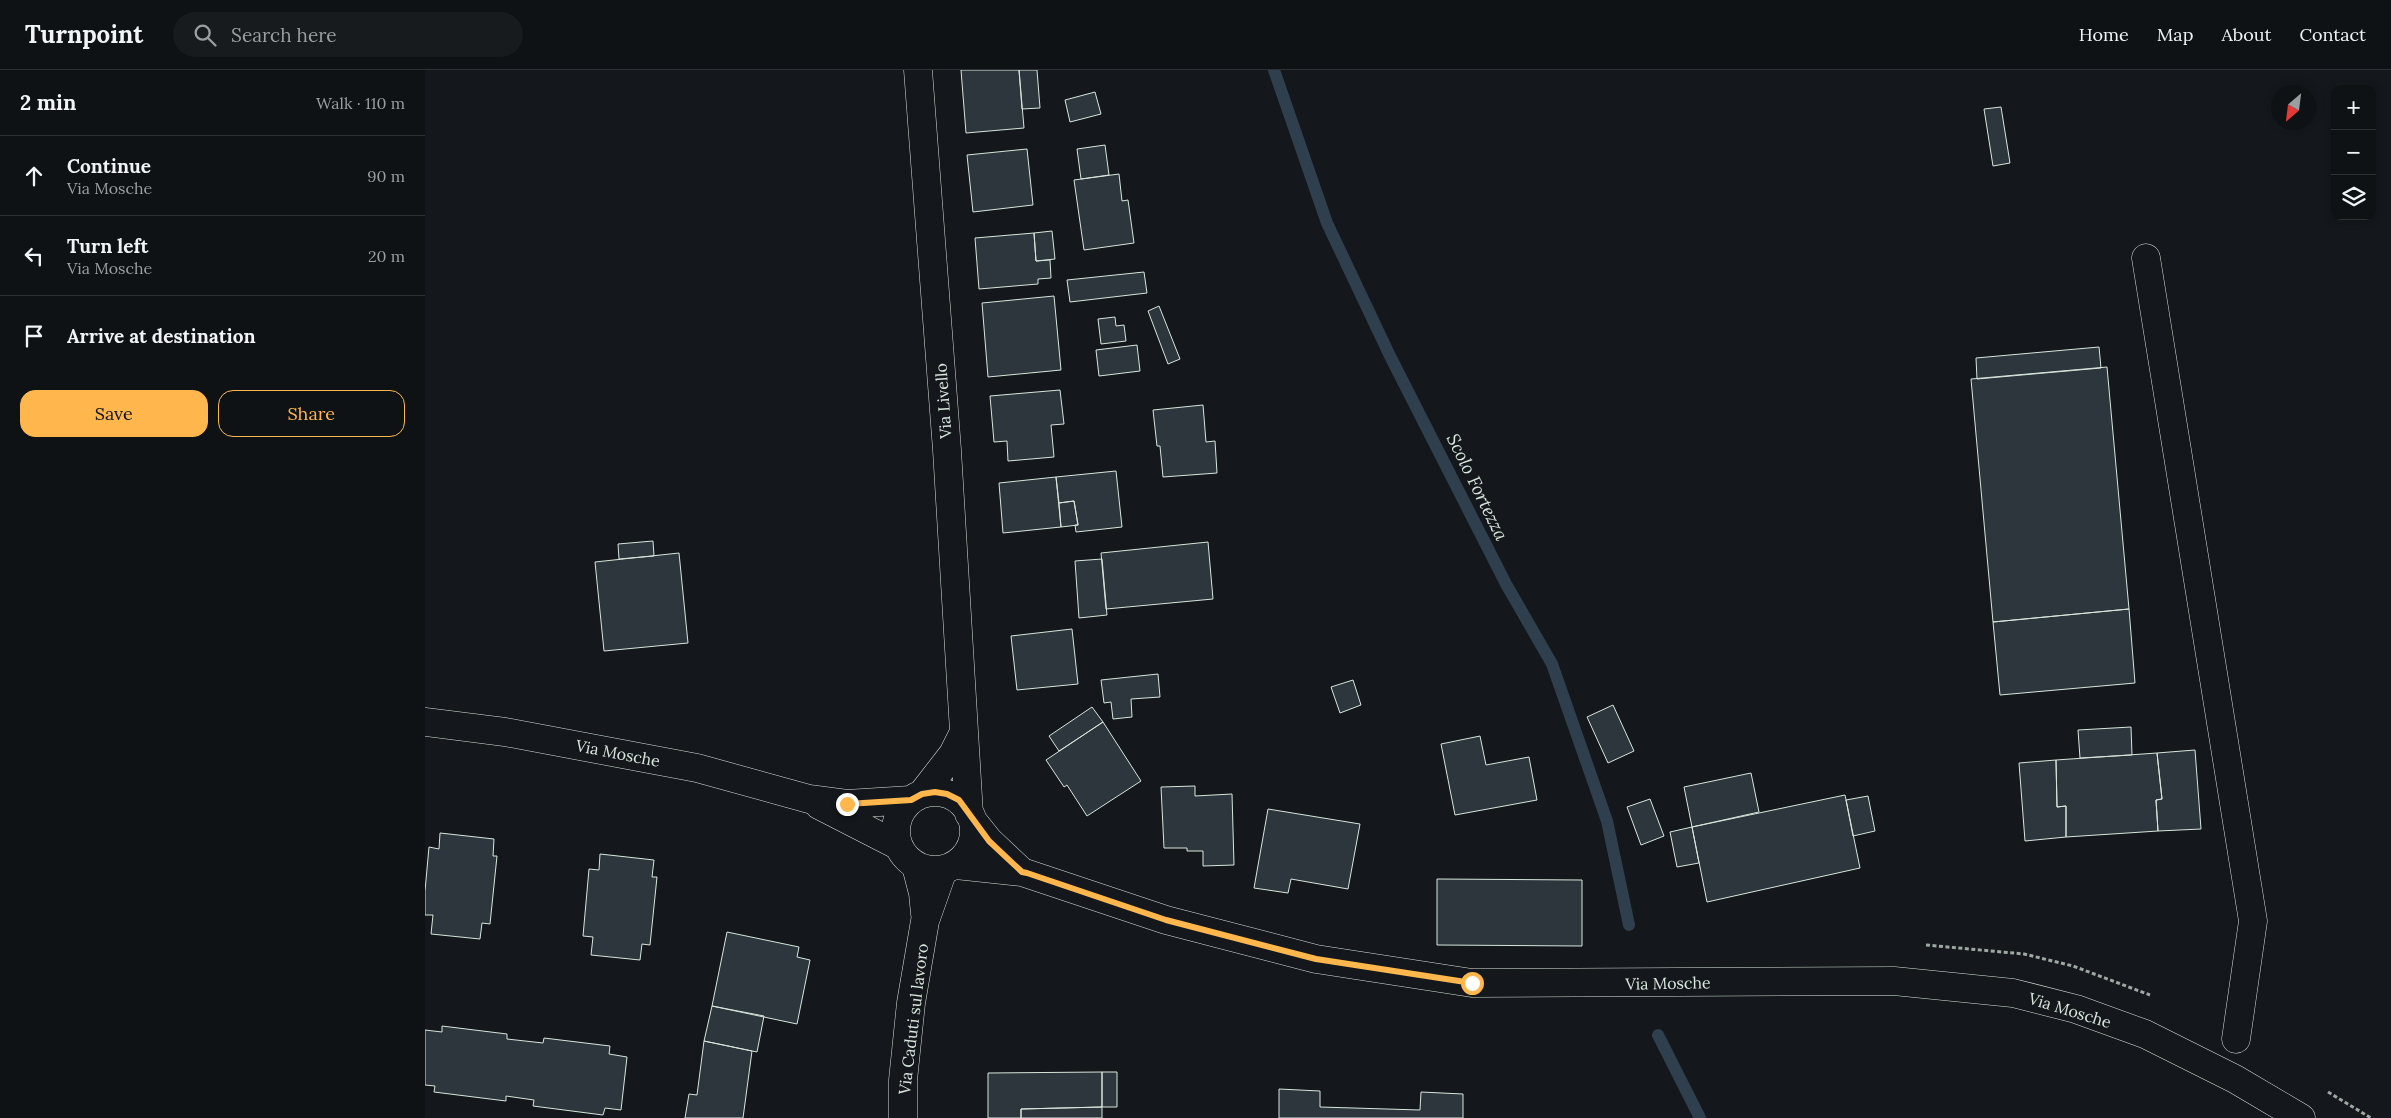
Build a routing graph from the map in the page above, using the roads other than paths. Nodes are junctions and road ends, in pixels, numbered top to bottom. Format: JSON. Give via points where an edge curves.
{"nodes":[{"id":1,"x":918,"y":70,"type":"edge"},
{"id":2,"x":2146,"y":258,"type":"dead end"},
{"id":3,"x":425,"y":722,"type":"edge"},
{"id":4,"x":964,"y":732,"type":"junction"},
{"id":5,"x":917,"y":797,"type":"junction"},
{"id":6,"x":809,"y":799,"type":"junction"},
{"id":7,"x":971,"y":817,"type":"junction"},
{"id":8,"x":899,"y":846,"type":"junction"},
{"id":9,"x":917,"y":866,"type":"junction"},
{"id":10,"x":950,"y":867,"type":"junction"},
{"id":11,"x":1022,"y":872,"type":"junction"},
{"id":12,"x":925,"y":921,"type":"junction"},
{"id":13,"x":2236,"y":1038,"type":"dead end"},
{"id":14,"x":903,"y":1118,"type":"edge"},
{"id":15,"x":2301,"y":1118,"type":"edge"}],
"edges":[{"from":1,"to":4,"type":"main road","name":"Via Livello","via":[[947,450]]},
{"from":2,"to":13,"type":"main road","via":[[2253,921]]},
{"from":3,"to":6,"type":"main road","name":"Via Mosche","via":[[505,732],[697,768]]},
{"from":4,"to":5,"type":"main road","via":[[953,754]]},
{"from":4,"to":7,"type":"main road","name":"Via Livello"},
{"from":5,"to":6,"type":"main road","name":"Via Mosche","via":[[847,804]]},
{"from":5,"to":7,"type":"main road","name":"Via Mosche","via":[[935,792],[947,794],[959,800]]},
{"from":5,"to":8,"type":"main road","via":[[902,810],[897,821]]},
{"from":6,"to":8,"type":"main road","name":"Via Mosche"},
{"from":7,"to":10,"type":"main road","via":[[972,846]]},
{"from":7,"to":11,"type":"main road","name":"Via Mosche","via":[[989,841]]},
{"from":8,"to":9,"type":"main road","name":"Via Mosche","via":[[906,858]]},
{"from":9,"to":10,"type":"main road","name":"Via Mosche","via":[[929,870]]},
{"from":9,"to":12,"type":"main road","name":"Via Caduti sul lavoro"},
{"from":10,"to":11,"type":"main road","name":"Via Mosche"},
{"from":10,"to":12,"type":"main road","name":"Via Caduti sul lavoro"},
{"from":11,"to":15,"type":"main road","name":"Via Mosche","via":[[1166,920],[1316,959],[1472,983],[1894,981],[2013,993],[2076,1009],[2145,1034],[2235,1079]]},
{"from":12,"to":14,"type":"main road","name":"Via Caduti sul lavoro","via":[[911,1003],[903,1080]]}]}
